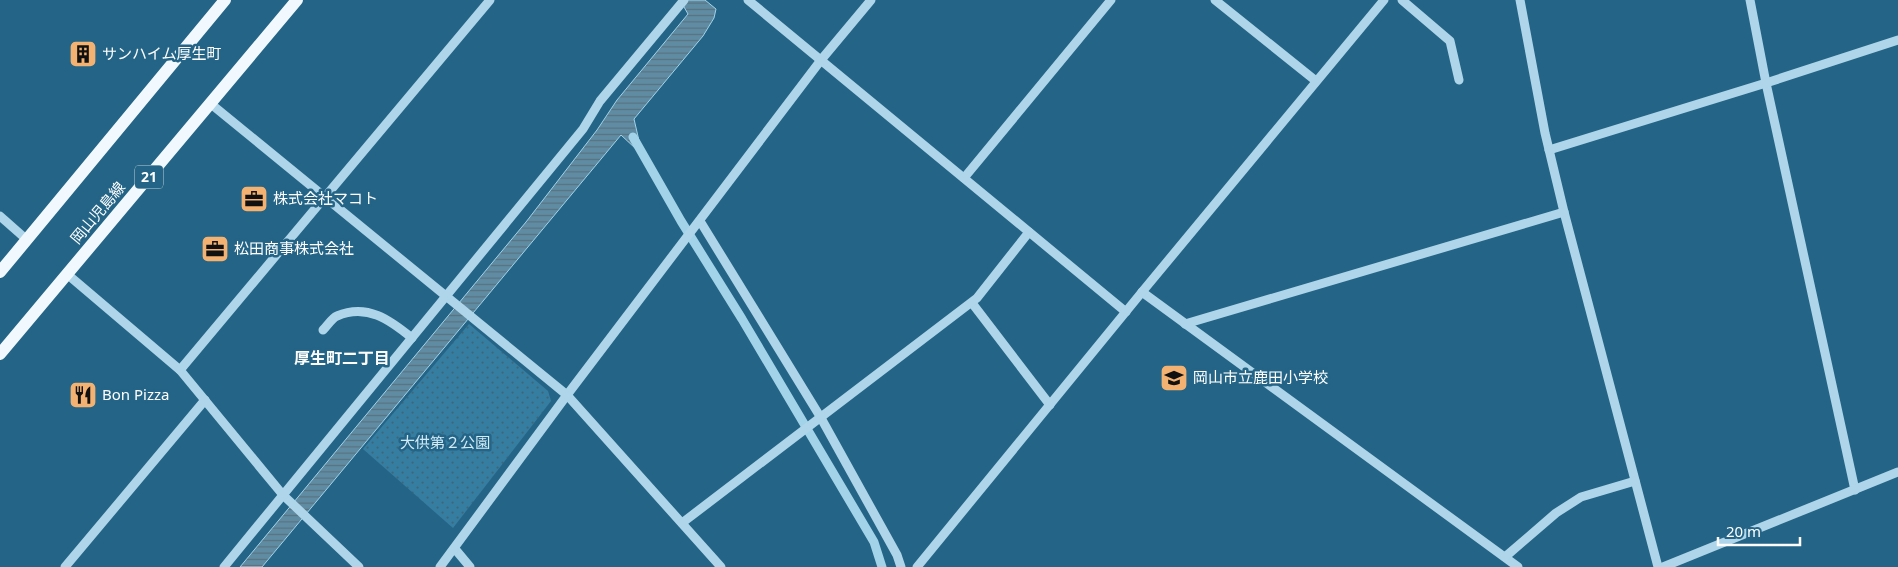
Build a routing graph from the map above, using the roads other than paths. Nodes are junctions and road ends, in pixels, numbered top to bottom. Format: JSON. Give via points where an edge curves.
{"nodes":[{"id":1,"x":225,"y":0,"type":"edge"},
{"id":2,"x":297,"y":0,"type":"edge"},
{"id":3,"x":490,"y":0,"type":"edge"},
{"id":4,"x":748,"y":0,"type":"edge"},
{"id":5,"x":870,"y":0,"type":"edge"},
{"id":6,"x":1111,"y":0,"type":"edge"},
{"id":7,"x":1215,"y":0,"type":"edge"},
{"id":8,"x":1384,"y":0,"type":"edge"},
{"id":9,"x":1402,"y":0,"type":"edge"},
{"id":10,"x":1520,"y":0,"type":"edge"},
{"id":11,"x":1750,"y":0,"type":"edge"},
{"id":12,"x":681,"y":3,"type":"edge"},
{"id":13,"x":1898,"y":40,"type":"edge"},
{"id":14,"x":821,"y":60,"type":"junction"},
{"id":15,"x":1459,"y":80,"type":"dead end"},
{"id":16,"x":1316,"y":81,"type":"junction"},
{"id":17,"x":1766,"y":84,"type":"junction"},
{"id":18,"x":211,"y":104,"type":"junction"},
{"id":19,"x":1549,"y":150,"type":"junction"},
{"id":20,"x":964,"y":178,"type":"junction"},
{"id":21,"x":326,"y":198,"type":"junction"},
{"id":22,"x":1564,"y":212,"type":"junction"},
{"id":23,"x":0,"y":216,"type":"edge"},
{"id":24,"x":698,"y":224,"type":"junction"},
{"id":25,"x":1029,"y":232,"type":"junction"},
{"id":26,"x":26,"y":239,"type":"junction"},
{"id":27,"x":0,"y":272,"type":"edge"},
{"id":28,"x":67,"y":274,"type":"junction"},
{"id":29,"x":1142,"y":292,"type":"junction"},
{"id":30,"x":450,"y":299,"type":"junction"},
{"id":31,"x":972,"y":302,"type":"junction"},
{"id":32,"x":1126,"y":312,"type":"junction"},
{"id":33,"x":1185,"y":324,"type":"junction"},
{"id":34,"x":324,"y":330,"type":"dead end"},
{"id":35,"x":412,"y":338,"type":"junction"},
{"id":36,"x":0,"y":354,"type":"edge"},
{"id":37,"x":180,"y":370,"type":"junction"},
{"id":38,"x":567,"y":396,"type":"junction"},
{"id":39,"x":205,"y":400,"type":"junction"},
{"id":40,"x":1050,"y":405,"type":"junction"},
{"id":41,"x":817,"y":421,"type":"junction"},
{"id":42,"x":1898,"y":472,"type":"edge"},
{"id":43,"x":1635,"y":481,"type":"junction"},
{"id":44,"x":1855,"y":490,"type":"junction"},
{"id":45,"x":287,"y":498,"type":"junction"},
{"id":46,"x":682,"y":523,"type":"junction"},
{"id":47,"x":455,"y":549,"type":"junction"},
{"id":48,"x":1505,"y":557,"type":"junction"},
{"id":49,"x":65,"y":567,"type":"edge"},
{"id":50,"x":224,"y":567,"type":"edge"},
{"id":51,"x":359,"y":567,"type":"edge"},
{"id":52,"x":440,"y":567,"type":"edge"},
{"id":53,"x":470,"y":567,"type":"edge"},
{"id":54,"x":720,"y":567,"type":"edge"},
{"id":55,"x":900,"y":567,"type":"edge"},
{"id":56,"x":917,"y":567,"type":"edge"},
{"id":57,"x":1518,"y":567,"type":"edge"},
{"id":58,"x":1658,"y":567,"type":"edge"},
{"id":59,"x":1663,"y":567,"type":"edge"}],
"edges":[{"from":1,"to":26,"type":"main road"},
{"from":2,"to":18,"type":"main road","name":"岡山児島線","number":"21"},
{"from":3,"to":21,"type":"street"},
{"from":4,"to":14,"type":"street"},
{"from":5,"to":14,"type":"street"},
{"from":6,"to":20,"type":"street"},
{"from":7,"to":16,"type":"street"},
{"from":8,"to":16,"type":"street"},
{"from":9,"to":15,"type":"street","via":[[1450,40]]},
{"from":10,"to":19,"type":"street"},
{"from":11,"to":17,"type":"street"},
{"from":12,"to":30,"type":"street","via":[[600,101],[583,130]]},
{"from":13,"to":17,"type":"street"},
{"from":14,"to":20,"type":"street"},
{"from":14,"to":24,"type":"street"},
{"from":16,"to":29,"type":"street"},
{"from":17,"to":19,"type":"street"},
{"from":17,"to":44,"type":"street"},
{"from":18,"to":21,"type":"street"},
{"from":18,"to":28,"type":"main road","name":"岡山児島線","number":"21"},
{"from":19,"to":22,"type":"street"},
{"from":20,"to":25,"type":"street"},
{"from":21,"to":30,"type":"street"},
{"from":21,"to":37,"type":"street"},
{"from":22,"to":33,"type":"street"},
{"from":22,"to":43,"type":"street"},
{"from":23,"to":26,"type":"street"},
{"from":24,"to":38,"type":"street"},
{"from":24,"to":41,"type":"street"},
{"from":25,"to":31,"type":"street"},
{"from":25,"to":32,"type":"street"},
{"from":26,"to":27,"type":"main road"},
{"from":28,"to":36,"type":"main road","name":"岡山児島線","number":"21"},
{"from":28,"to":37,"type":"street"},
{"from":29,"to":32,"type":"street"},
{"from":29,"to":33,"type":"street"},
{"from":30,"to":35,"type":"street"},
{"from":30,"to":38,"type":"street"},
{"from":31,"to":40,"type":"street"},
{"from":31,"to":41,"type":"street"},
{"from":32,"to":40,"type":"street"},
{"from":33,"to":48,"type":"street"},
{"from":34,"to":35,"type":"street","via":[[336,316],[355,312],[376,313]]},
{"from":35,"to":45,"type":"street"},
{"from":37,"to":39,"type":"street"},
{"from":38,"to":46,"type":"street"},
{"from":38,"to":47,"type":"street"},
{"from":39,"to":45,"type":"street"},
{"from":39,"to":49,"type":"street"},
{"from":40,"to":56,"type":"street"},
{"from":41,"to":46,"type":"street"},
{"from":41,"to":55,"type":"street","via":[[897,555]]},
{"from":42,"to":44,"type":"street"},
{"from":43,"to":48,"type":"street","via":[[1581,497],[1556,512]]},
{"from":43,"to":58,"type":"street"},
{"from":44,"to":59,"type":"street"},
{"from":45,"to":50,"type":"street"},
{"from":45,"to":51,"type":"street"},
{"from":46,"to":54,"type":"street"},
{"from":47,"to":52,"type":"street"},
{"from":47,"to":53,"type":"street"},
{"from":48,"to":57,"type":"street"}]}
